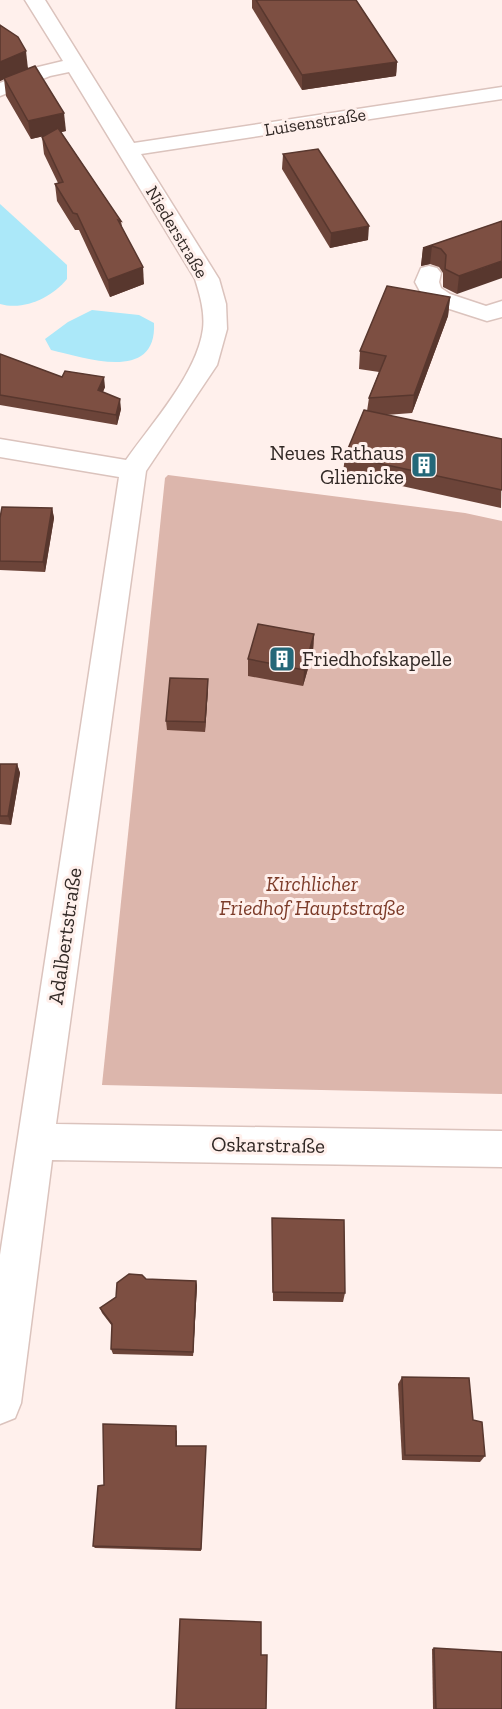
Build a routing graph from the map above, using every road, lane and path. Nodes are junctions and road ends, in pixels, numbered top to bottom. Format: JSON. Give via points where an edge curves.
{"nodes":[{"id":1,"x":35,"y":0,"type":"edge"},
{"id":2,"x":76,"y":65,"type":"junction"},
{"id":3,"x":0,"y":90,"type":"edge"},
{"id":4,"x":502,"y":93,"type":"edge"},
{"id":5,"x":128,"y":150,"type":"junction"},
{"id":6,"x":429,"y":273,"type":"dead end"},
{"id":7,"x":495,"y":311,"type":"edge"},
{"id":8,"x":0,"y":448,"type":"edge"},
{"id":9,"x":133,"y":470,"type":"junction"},
{"id":10,"x":35,"y":1142,"type":"junction"},
{"id":11,"x":502,"y":1149,"type":"edge"},
{"id":12,"x":0,"y":1403,"type":"edge"}],
"edges":[{"from":1,"to":2,"type":"street","name":"Niederstraße"},
{"from":2,"to":3,"type":"street","via":[[45,71]]},
{"from":2,"to":5,"type":"street","name":"Niederstraße"},
{"from":4,"to":5,"type":"street","name":"Luisenstraße"},
{"from":5,"to":9,"type":"street","name":"Niederstraße","via":[[207,279],[215,329],[205,365]]},
{"from":6,"to":7,"type":"street","via":[[427,282],[437,296],[465,308]]},
{"from":8,"to":9,"type":"street"},
{"from":9,"to":10,"type":"street","name":"Adalbertstraße"},
{"from":10,"to":11,"type":"street","name":"Oskarstraße"},
{"from":10,"to":12,"type":"street","name":"Adalbertstraße"}]}
